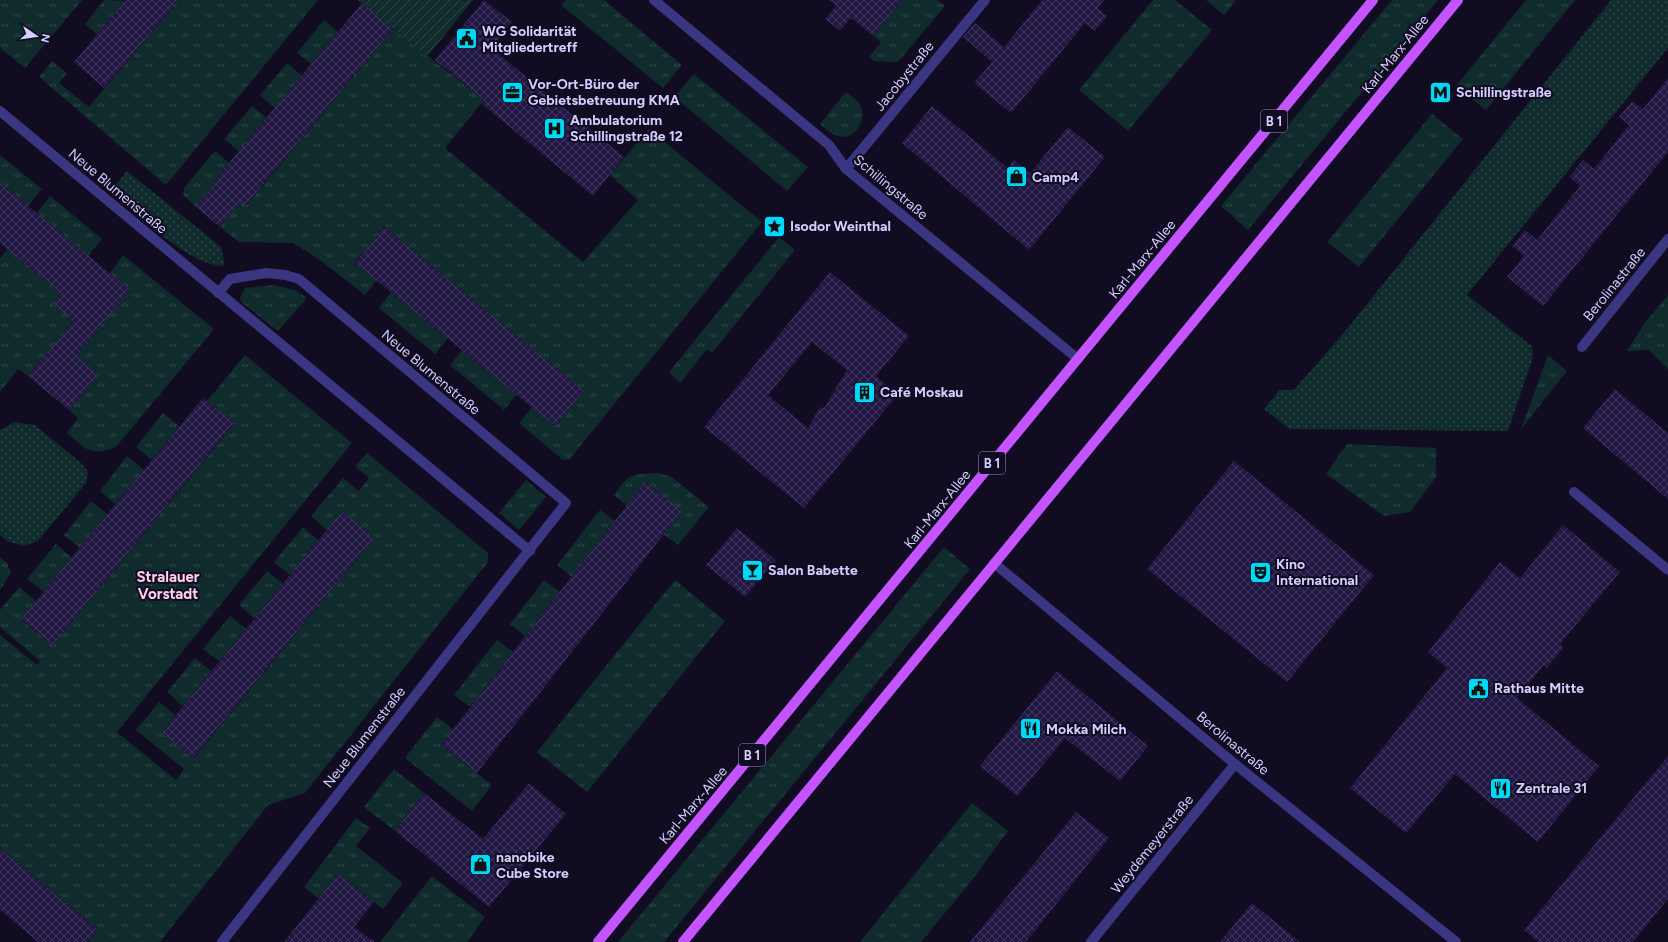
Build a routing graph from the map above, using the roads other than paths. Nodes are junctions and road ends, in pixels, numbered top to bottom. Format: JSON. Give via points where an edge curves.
{"nodes":[{"id":1,"x":654,"y":0,"type":"edge"},
{"id":2,"x":984,"y":0,"type":"edge"},
{"id":3,"x":1373,"y":0,"type":"edge"},
{"id":4,"x":1458,"y":0,"type":"edge"},
{"id":5,"x":0,"y":111,"type":"edge"},
{"id":6,"x":846,"y":169,"type":"junction"},
{"id":7,"x":1668,"y":239,"type":"edge"},
{"id":8,"x":218,"y":292,"type":"junction"},
{"id":9,"x":1582,"y":347,"type":"dead end"},
{"id":10,"x":1078,"y":359,"type":"junction"},
{"id":11,"x":1574,"y":492,"type":"dead end"},
{"id":12,"x":530,"y":551,"type":"junction"},
{"id":13,"x":994,"y":563,"type":"junction"},
{"id":14,"x":1668,"y":570,"type":"edge"},
{"id":15,"x":1236,"y":764,"type":"junction"},
{"id":16,"x":222,"y":942,"type":"edge"},
{"id":17,"x":598,"y":942,"type":"edge"},
{"id":18,"x":683,"y":942,"type":"edge"},
{"id":19,"x":1091,"y":942,"type":"edge"},
{"id":20,"x":1456,"y":942,"type":"edge"}],
"edges":[{"from":1,"to":6,"type":"street","name":"Schillingstraße","via":[[829,145]]},
{"from":2,"to":6,"type":"street","name":"Jacobystraße"},
{"from":3,"to":10,"type":"main road","name":"Karl-Marx-Allee","number":"B 1"},
{"from":4,"to":13,"type":"main road","name":"Karl-Marx-Allee"},
{"from":5,"to":8,"type":"street","name":"Neue Blumenstraße"},
{"from":6,"to":10,"type":"street","name":"Schillingstraße"},
{"from":7,"to":9,"type":"street","name":"Berolinastraße"},
{"from":8,"to":12,"type":"street","name":"Neue Blumenstraße"},
{"from":8,"to":12,"type":"street","name":"Neue Blumenstraße","via":[[230,279],[266,273],[299,279],[566,503]]},
{"from":10,"to":17,"type":"main road","name":"Karl-Marx-Allee","number":"B 1"},
{"from":11,"to":14,"type":"street"},
{"from":12,"to":16,"type":"street","name":"Neue Blumenstraße"},
{"from":13,"to":15,"type":"street","name":"Berolinastraße"},
{"from":13,"to":18,"type":"main road","name":"Karl-Marx-Allee"},
{"from":15,"to":19,"type":"street","name":"Weydemeyerstraße"},
{"from":15,"to":20,"type":"street","name":"Berolinastraße"}]}
